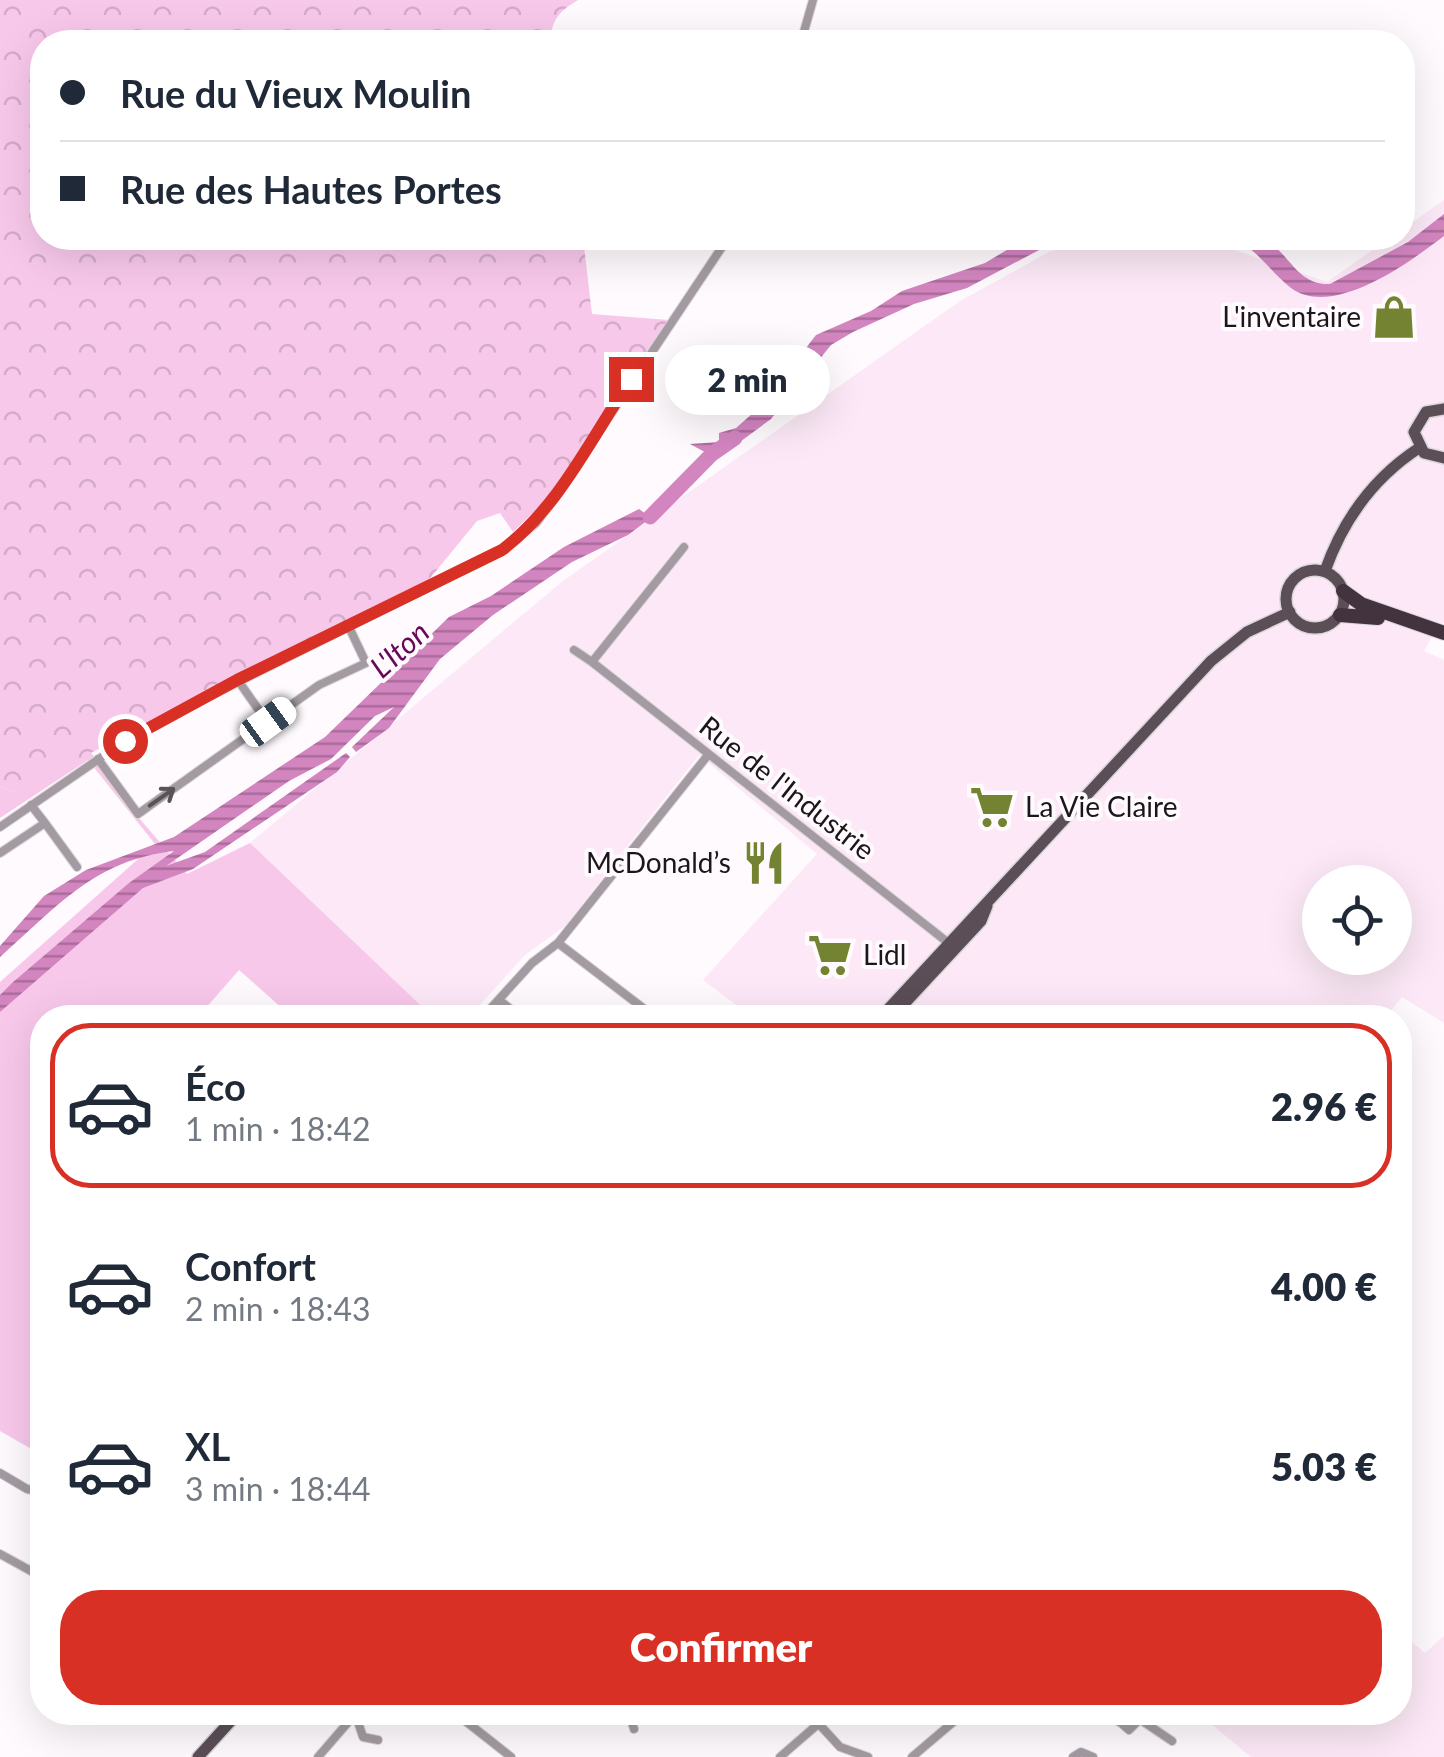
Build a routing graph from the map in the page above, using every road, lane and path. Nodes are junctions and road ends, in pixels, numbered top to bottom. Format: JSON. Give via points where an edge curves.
{"nodes":[{"id":1,"x":813,"y":0,"type":"edge"},
{"id":2,"x":804,"y":30,"type":"edge"},
{"id":3,"x":720,"y":250,"type":"edge"},
{"id":4,"x":1444,"y":409,"type":"edge"},
{"id":5,"x":1419,"y":448,"type":"junction"},
{"id":6,"x":1444,"y":458,"type":"edge"},
{"id":7,"x":684,"y":548,"type":"dead end"},
{"id":8,"x":1325,"y":571,"type":"junction"},
{"id":9,"x":1343,"y":591,"type":"junction"},
{"id":10,"x":1290,"y":612,"type":"junction"},
{"id":11,"x":1340,"y":615,"type":"junction"},
{"id":12,"x":348,"y":625,"type":"junction"},
{"id":13,"x":1444,"y":633,"type":"edge"},
{"id":14,"x":1444,"y":643,"type":"edge"},
{"id":15,"x":574,"y":650,"type":"dead end"},
{"id":16,"x":592,"y":662,"type":"junction"},
{"id":17,"x":237,"y":680,"type":"junction"},
{"id":18,"x":268,"y":722,"type":"junction"},
{"id":19,"x":708,"y":755,"type":"junction"},
{"id":20,"x":98,"y":760,"type":"junction"},
{"id":21,"x":31,"y":805,"type":"junction"},
{"id":22,"x":44,"y":823,"type":"junction"},
{"id":23,"x":0,"y":826,"type":"edge"},
{"id":24,"x":0,"y":853,"type":"edge"},
{"id":25,"x":77,"y":868,"type":"dead end"},
{"id":26,"x":558,"y":943,"type":"junction"},
{"id":27,"x":951,"y":946,"type":"junction"},
{"id":28,"x":499,"y":1000,"type":"junction"},
{"id":29,"x":494,"y":1005,"type":"edge"},
{"id":30,"x":505,"y":1005,"type":"edge"},
{"id":31,"x":639,"y":1005,"type":"edge"},
{"id":32,"x":893,"y":1005,"type":"edge"},
{"id":33,"x":902,"y":1005,"type":"edge"},
{"id":34,"x":0,"y":1473,"type":"edge"},
{"id":35,"x":30,"y":1490,"type":"edge"},
{"id":36,"x":0,"y":1554,"type":"edge"},
{"id":37,"x":30,"y":1570,"type":"edge"},
{"id":38,"x":228,"y":1725,"type":"edge"},
{"id":39,"x":346,"y":1725,"type":"edge"},
{"id":40,"x":359,"y":1725,"type":"edge"},
{"id":41,"x":470,"y":1725,"type":"edge"},
{"id":42,"x":633,"y":1725,"type":"edge"},
{"id":43,"x":818,"y":1725,"type":"edge"},
{"id":44,"x":820,"y":1725,"type":"edge"},
{"id":45,"x":950,"y":1725,"type":"edge"},
{"id":46,"x":1148,"y":1725,"type":"edge"},
{"id":47,"x":634,"y":1730,"type":"dead end"},
{"id":48,"x":378,"y":1740,"type":"dead end"},
{"id":49,"x":1172,"y":1741,"type":"dead end"},
{"id":50,"x":205,"y":1754,"type":"edge"},
{"id":51,"x":318,"y":1757,"type":"edge"},
{"id":52,"x":511,"y":1757,"type":"edge"},
{"id":53,"x":780,"y":1757,"type":"edge"},
{"id":54,"x":868,"y":1757,"type":"edge"},
{"id":55,"x":912,"y":1757,"type":"edge"},
{"id":56,"x":1073,"y":1757,"type":"edge"},
{"id":57,"x":1093,"y":1757,"type":"edge"}],
"edges":[{"from":1,"to":2,"type":"street"},
{"from":3,"to":12,"type":"street","via":[[536,523],[470,569]]},
{"from":4,"to":5,"type":"main road","via":[[1420,418],[1414,432]]},
{"from":5,"to":6,"type":"main road"},
{"from":5,"to":8,"type":"main road","via":[[1352,512]]},
{"from":7,"to":16,"type":"street"},
{"from":8,"to":9,"type":"main road"},
{"from":8,"to":10,"type":"main road","via":[[1294,579],[1287,595]]},
{"from":9,"to":11,"type":"main road"},
{"from":9,"to":13,"type":"highway","via":[[1361,604]]},
{"from":10,"to":11,"type":"main road","via":[[1310,627]]},
{"from":10,"to":27,"type":"main road","via":[[1247,632],[1211,660]]},
{"from":11,"to":14,"type":"highway","via":[[1381,619]]},
{"from":12,"to":17,"type":"street"},
{"from":12,"to":18,"type":"street","via":[[366,662]]},
{"from":15,"to":16,"type":"street","name":"Rue de l'Industrie"},
{"from":16,"to":19,"type":"street","name":"Rue de l'Industrie"},
{"from":17,"to":18,"type":"street"},
{"from":17,"to":20,"type":"street"},
{"from":20,"to":18,"type":"street","one_way":true,"via":[[138,814]]},
{"from":19,"to":26,"type":"street"},
{"from":19,"to":27,"type":"street","name":"Rue de l'Industrie"},
{"from":20,"to":21,"type":"street"},
{"from":21,"to":22,"type":"street"},
{"from":21,"to":23,"type":"street"},
{"from":22,"to":24,"type":"street"},
{"from":22,"to":25,"type":"street"},
{"from":26,"to":28,"type":"street"},
{"from":26,"to":31,"type":"street"},
{"from":27,"to":32,"type":"main road"},
{"from":27,"to":33,"type":"main road"},
{"from":28,"to":29,"type":"street"},
{"from":28,"to":30,"type":"street"},
{"from":34,"to":35,"type":"street"},
{"from":36,"to":37,"type":"street"},
{"from":38,"to":50,"type":"main road"},
{"from":39,"to":51,"type":"street"},
{"from":40,"to":48,"type":"street","via":[[362,1737]]},
{"from":41,"to":52,"type":"street"},
{"from":42,"to":47,"type":"street"},
{"from":43,"to":53,"type":"street"},
{"from":44,"to":54,"type":"street","via":[[840,1747]]},
{"from":45,"to":55,"type":"street"},
{"from":46,"to":49,"type":"street"},
{"from":56,"to":57,"type":"street"}]}
